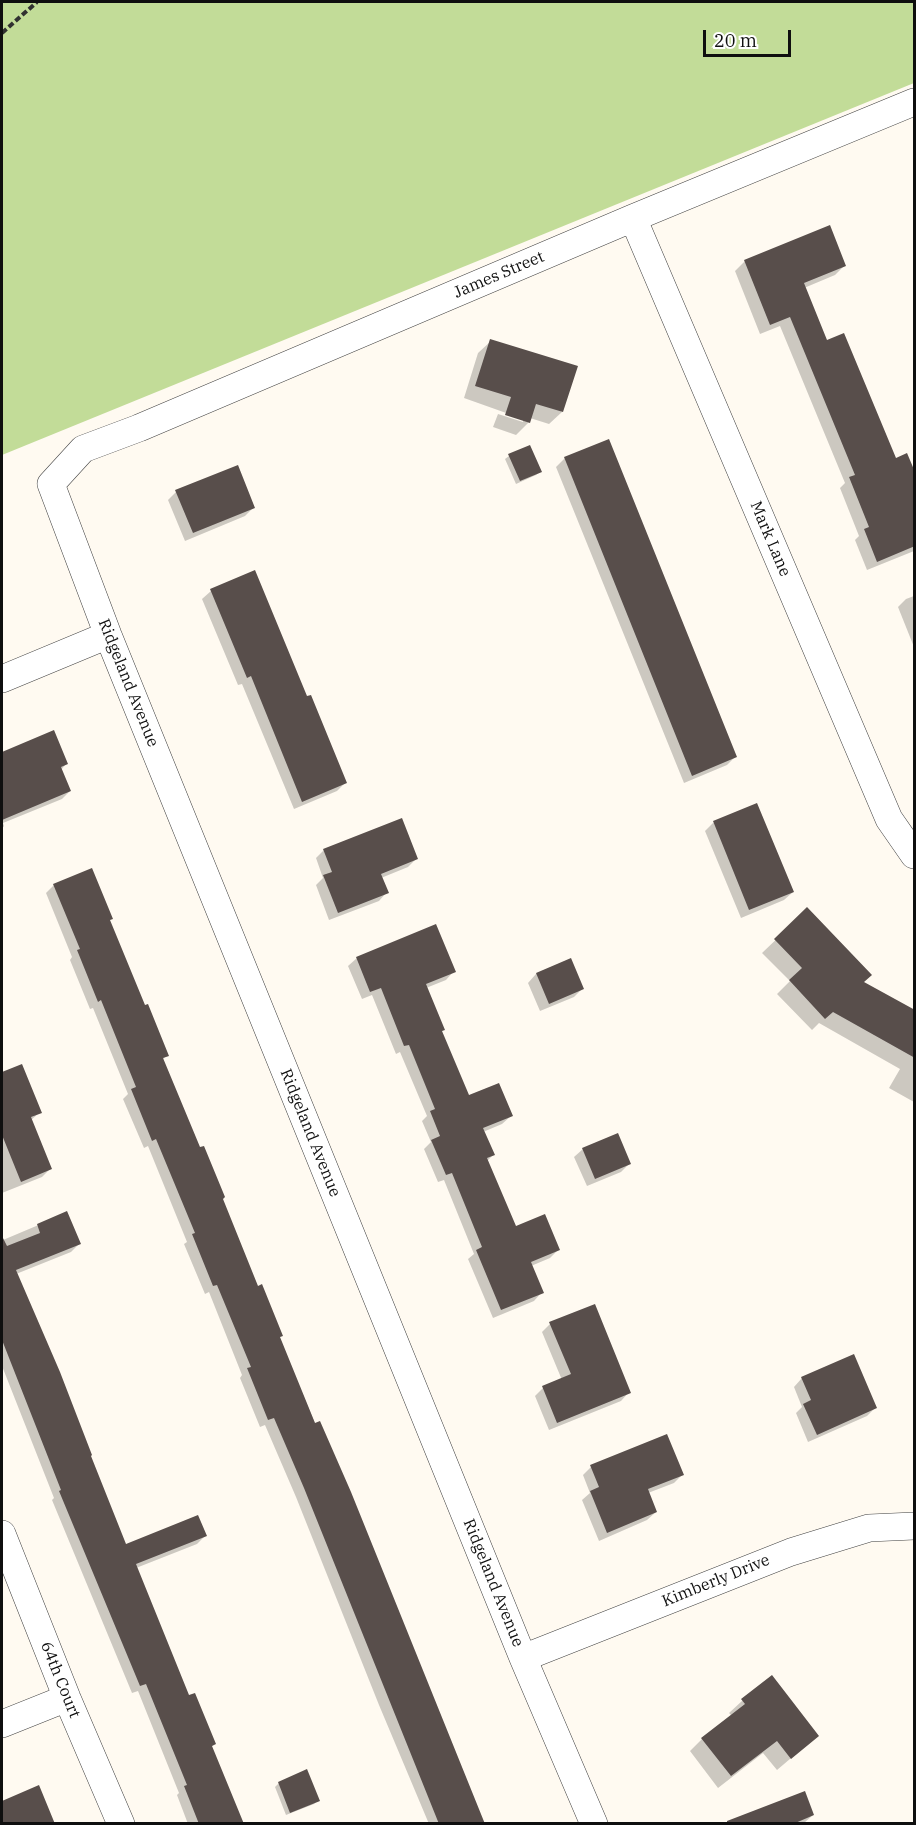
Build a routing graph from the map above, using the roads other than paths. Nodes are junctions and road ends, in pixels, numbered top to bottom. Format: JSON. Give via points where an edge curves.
{"nodes":[{"id":1,"x":915,"y":102,"type":"edge"},
{"id":2,"x":633,"y":218,"type":"junction"},
{"id":3,"x":83,"y":449,"type":"joint"},
{"id":4,"x":108,"y":635,"type":"junction"},
{"id":5,"x":2,"y":679,"type":"edge"},
{"id":6,"x":915,"y":855,"type":"edge"},
{"id":7,"x":915,"y":1527,"type":"edge"},
{"id":8,"x":2,"y":1534,"type":"edge"},
{"id":9,"x":523,"y":1658,"type":"junction"},
{"id":10,"x":67,"y":1698,"type":"junction"},
{"id":11,"x":2,"y":1724,"type":"edge"},
{"id":12,"x":121,"y":1824,"type":"edge"},
{"id":13,"x":594,"y":1824,"type":"edge"}],
"edges":[{"from":1,"to":2,"type":"street","name":"James Street"},
{"from":2,"to":3,"type":"street","name":"James Street"},
{"from":2,"to":6,"type":"street","name":"Mark Lane","via":[[889,819]]},
{"from":3,"to":4,"type":"street","name":"Ridgeland Avenue","via":[[51,484]]},
{"from":4,"to":5,"type":"street"},
{"from":4,"to":9,"type":"street","name":"Ridgeland Avenue"},
{"from":7,"to":9,"type":"street","name":"Kimberly Drive","via":[[869,1528],[791,1552]]},
{"from":8,"to":10,"type":"street","name":"64th Court"},
{"from":9,"to":13,"type":"street","name":"Ridgeland Avenue"},
{"from":10,"to":11,"type":"street"},
{"from":10,"to":12,"type":"street","name":"64th Court"}]}
